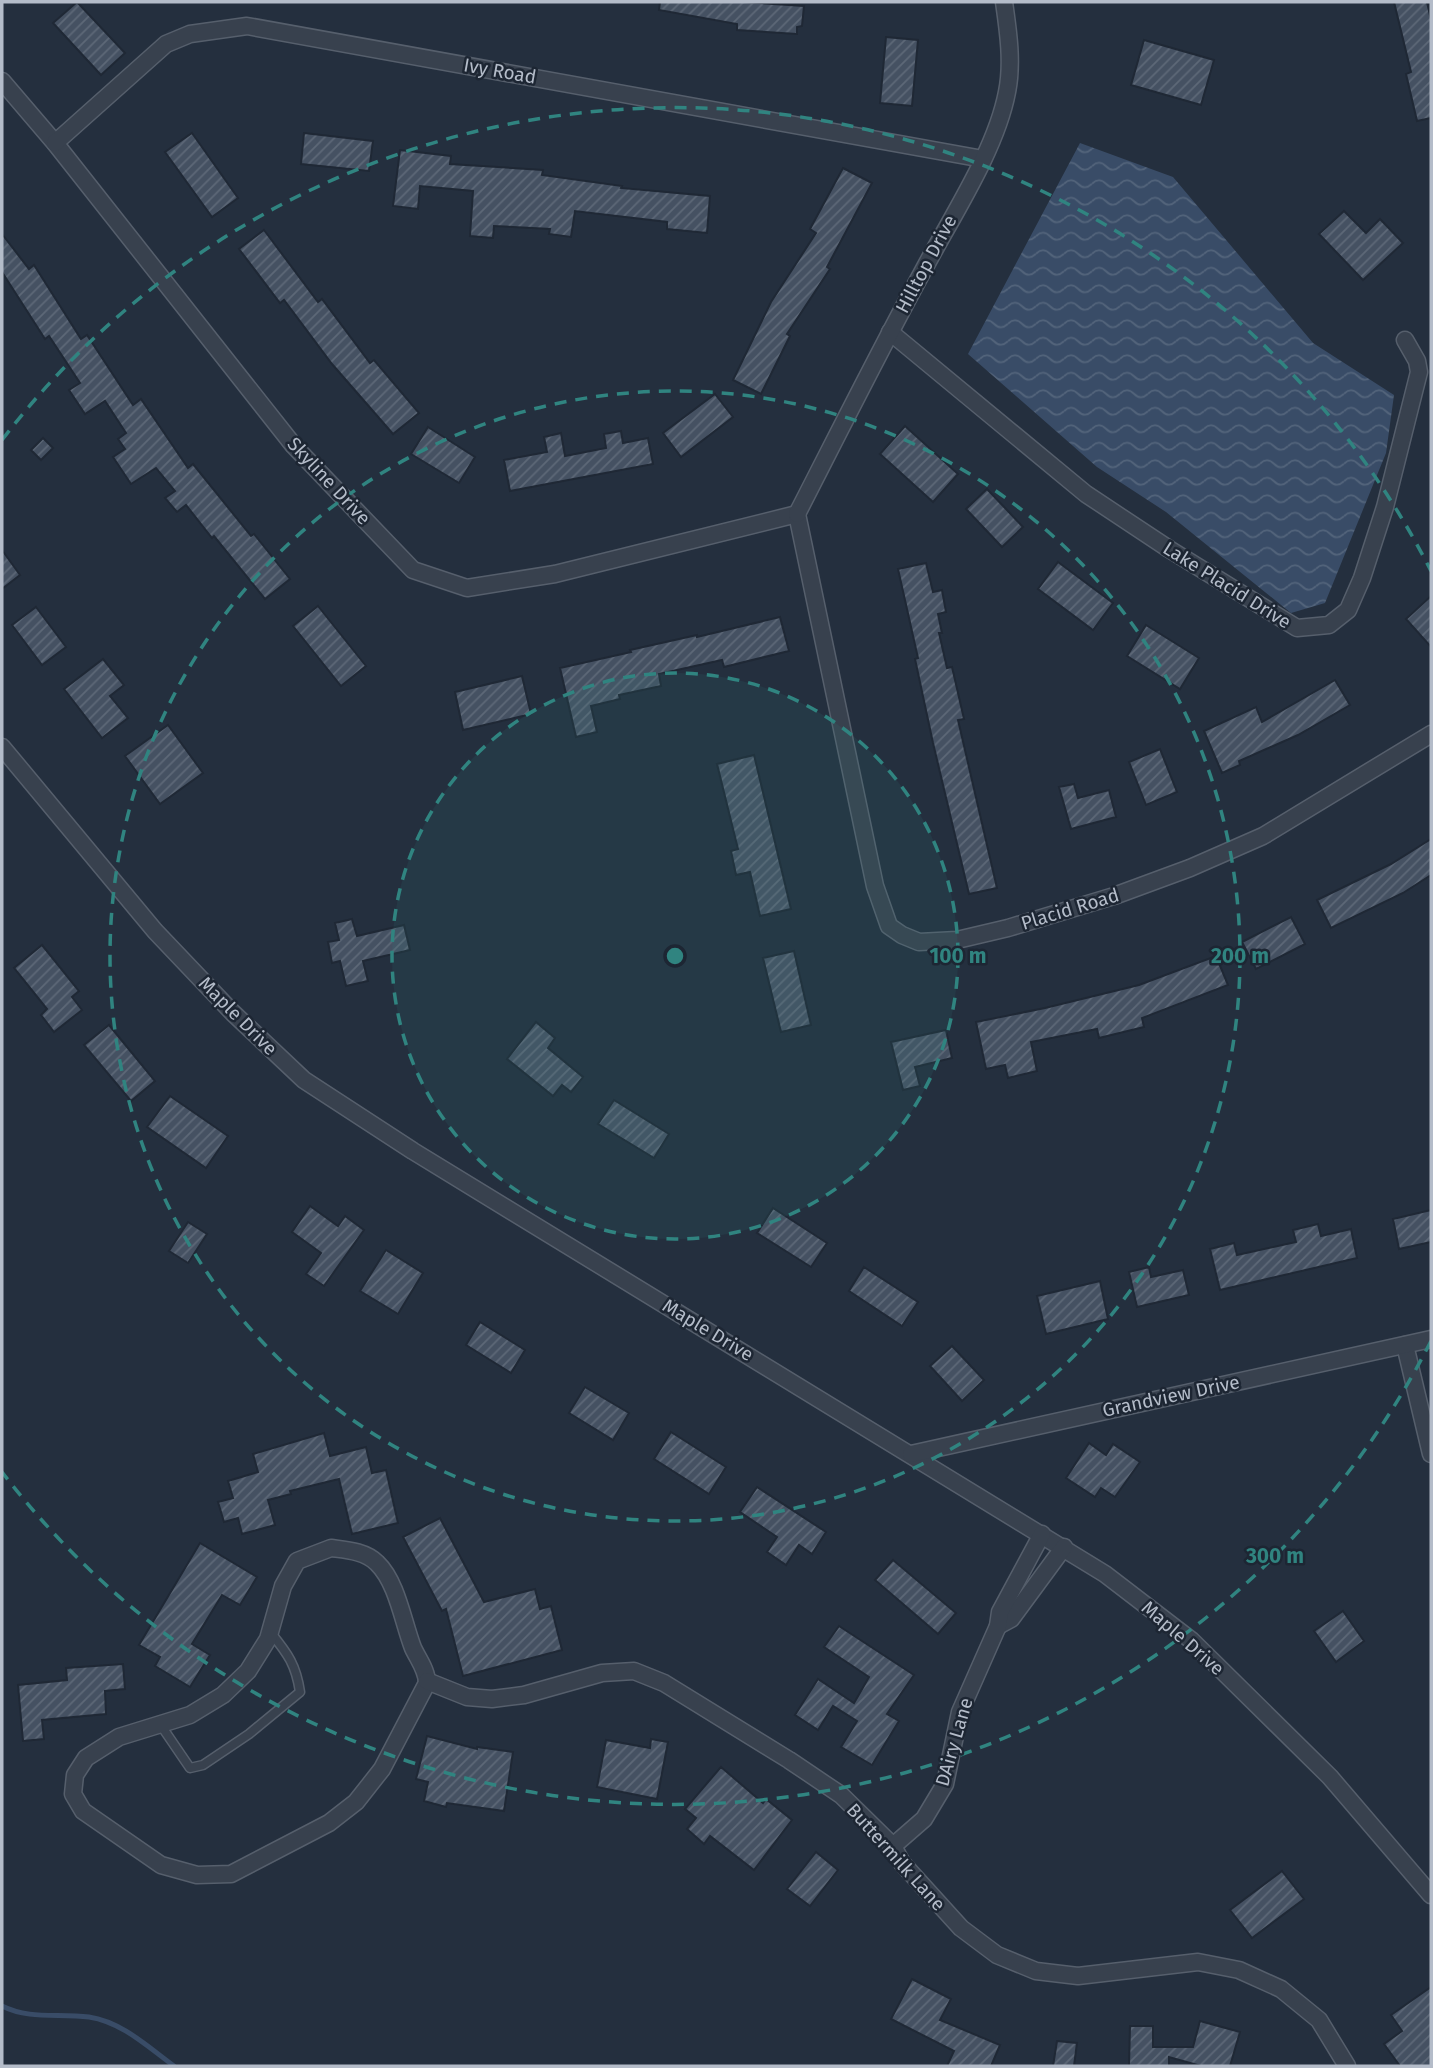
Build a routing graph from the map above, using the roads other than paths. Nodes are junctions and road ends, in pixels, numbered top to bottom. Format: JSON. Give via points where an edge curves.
{"nodes":[{"id":1,"x":1004,"y":2,"type":"edge"},
{"id":2,"x":2,"y":81,"type":"edge"},
{"id":3,"x":55,"y":143,"type":"junction"},
{"id":4,"x":983,"y":159,"type":"junction"},
{"id":5,"x":890,"y":331,"type":"junction"},
{"id":6,"x":1405,"y":340,"type":"dead end"},
{"id":7,"x":797,"y":514,"type":"junction"},
{"id":8,"x":1431,"y":734,"type":"edge"},
{"id":9,"x":2,"y":747,"type":"edge"},
{"id":10,"x":1431,"y":1339,"type":"edge"},
{"id":11,"x":1405,"y":1345,"type":"junction"},
{"id":12,"x":911,"y":1454,"type":"junction"},
{"id":13,"x":1431,"y":1454,"type":"edge"},
{"id":14,"x":1042,"y":1534,"type":"junction"},
{"id":15,"x":1064,"y":1547,"type":"junction"},
{"id":16,"x":1016,"y":1583,"type":"junction"},
{"id":17,"x":1030,"y":1593,"type":"junction"},
{"id":18,"x":998,"y":1626,"type":"junction"},
{"id":19,"x":270,"y":1632,"type":"junction"},
{"id":20,"x":427,"y":1681,"type":"junction"},
{"id":21,"x":160,"y":1724,"type":"junction"},
{"id":22,"x":892,"y":1846,"type":"junction"},
{"id":23,"x":1431,"y":1895,"type":"edge"},
{"id":24,"x":1347,"y":2066,"type":"edge"}],
"edges":[{"from":1,"to":4,"type":"street","name":"Hilltop Drive","via":[[1008,90]]},
{"from":2,"to":3,"type":"street","name":"Skyline Drive"},
{"from":3,"to":4,"type":"street","name":"Ivy Road","via":[[166,44],[190,34],[247,26]]},
{"from":3,"to":7,"type":"street","name":"Skyline Drive","via":[[294,446],[413,570],[467,588],[555,573]]},
{"from":4,"to":5,"type":"street","name":"Hilltop Drive"},
{"from":5,"to":6,"type":"street","name":"Lake Placid Drive","via":[[1086,494],[1297,628],[1329,625],[1348,610],[1363,578],[1419,372]]},
{"from":5,"to":7,"type":"street","name":"Hilltop Drive"},
{"from":7,"to":8,"type":"street","name":"Placid Road","via":[[875,886],[889,926],[919,942],[957,940],[1008,928],[1190,868],[1263,836]]},
{"from":9,"to":12,"type":"street","name":"Maple Drive","via":[[155,931],[304,1080]]},
{"from":10,"to":11,"type":"street","name":"Grandview Drive"},
{"from":11,"to":12,"type":"street","name":"Grandview Drive"},
{"from":11,"to":13,"type":"street"},
{"from":12,"to":14,"type":"street","name":"Maple Drive"},
{"from":14,"to":15,"type":"street","name":"Maple Drive"},
{"from":14,"to":16,"type":"street"},
{"from":15,"to":17,"type":"street"},
{"from":15,"to":23,"type":"street","name":"Maple Drive","via":[[1191,1640],[1330,1777]]},
{"from":16,"to":17,"type":"lane"},
{"from":16,"to":18,"type":"street","via":[[1000,1612]]},
{"from":17,"to":18,"type":"street","via":[[1011,1619]]},
{"from":18,"to":22,"type":"street","name":"DAiry Lane","via":[[960,1712],[946,1784],[924,1819]]},
{"from":19,"to":20,"type":"street","via":[[283,1586],[296,1562],[331,1548],[353,1550],[376,1562],[392,1586]]},
{"from":19,"to":21,"type":"street","via":[[247,1671],[223,1695],[190,1715]]},
{"from":19,"to":21,"type":"lane","via":[[291,1658],[297,1674],[300,1692],[286,1705],[203,1765],[190,1768]]},
{"from":20,"to":21,"type":"street","via":[[382,1769],[356,1802],[329,1824],[231,1874],[197,1875],[161,1865],[83,1811],[73,1794],[75,1775],[86,1758],[119,1737]]},
{"from":20,"to":22,"type":"street","name":"Buttermilk Lane","via":[[467,1697],[492,1699],[603,1673],[634,1671],[664,1683],[841,1795]]},
{"from":22,"to":24,"type":"street","name":"Buttermilk Lane","via":[[961,1928],[997,1955],[1037,1971],[1078,1976],[1198,1962],[1239,1970],[1281,1989],[1319,2020]]}]}
